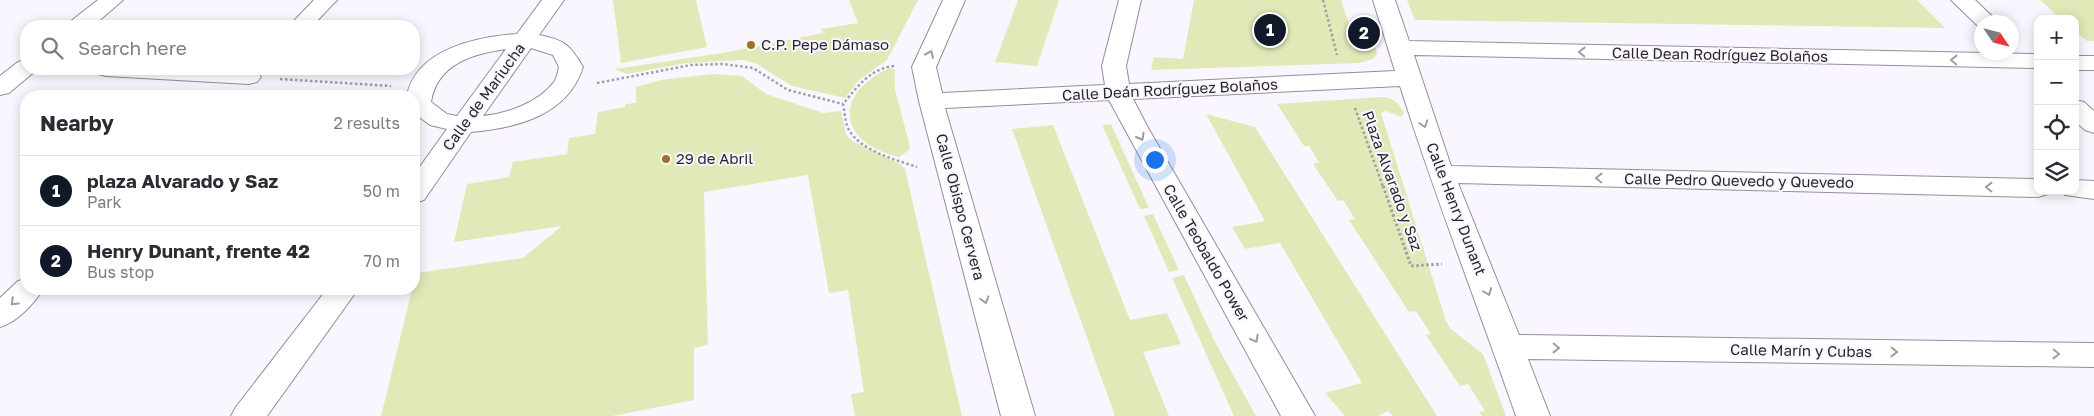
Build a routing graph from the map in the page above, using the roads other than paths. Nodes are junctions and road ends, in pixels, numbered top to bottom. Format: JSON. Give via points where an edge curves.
{"nodes":[{"id":1,"x":112,"y":0,"type":"edge"},
{"id":2,"x":326,"y":0,"type":"edge"},
{"id":3,"x":553,"y":0,"type":"edge"},
{"id":4,"x":954,"y":0,"type":"edge"},
{"id":5,"x":1130,"y":0,"type":"edge"},
{"id":6,"x":1384,"y":0,"type":"edge"},
{"id":7,"x":1962,"y":0,"type":"edge"},
{"id":8,"x":1979,"y":15,"type":"edge"},
{"id":9,"x":87,"y":20,"type":"edge"},
{"id":10,"x":306,"y":20,"type":"edge"},
{"id":11,"x":526,"y":40,"type":"junction"},
{"id":12,"x":1401,"y":48,"type":"junction"},
{"id":13,"x":2028,"y":60,"type":"edge"},
{"id":14,"x":2079,"y":63,"type":"edge"},
{"id":15,"x":2094,"y":63,"type":"edge"},
{"id":16,"x":0,"y":64,"type":"edge"},
{"id":17,"x":20,"y":66,"type":"edge"},
{"id":18,"x":20,"y":71,"type":"edge"},
{"id":19,"x":251,"y":75,"type":"edge"},
{"id":20,"x":1409,"y":78,"type":"junction"},
{"id":21,"x":0,"y":88,"type":"edge"},
{"id":22,"x":235,"y":90,"type":"edge"},
{"id":23,"x":420,"y":90,"type":"edge"},
{"id":24,"x":1118,"y":93,"type":"junction"},
{"id":25,"x":931,"y":101,"type":"junction"},
{"id":26,"x":420,"y":107,"type":"edge"},
{"id":27,"x":2079,"y":112,"type":"edge"},
{"id":28,"x":2094,"y":125,"type":"edge"},
{"id":29,"x":463,"y":126,"type":"junction"},
{"id":30,"x":1441,"y":174,"type":"junction"},
{"id":31,"x":420,"y":186,"type":"edge"},
{"id":32,"x":2034,"y":188,"type":"edge"},
{"id":33,"x":2079,"y":189,"type":"edge"},
{"id":34,"x":2094,"y":190,"type":"edge"},
{"id":35,"x":22,"y":295,"type":"edge"},
{"id":36,"x":339,"y":295,"type":"edge"},
{"id":37,"x":0,"y":316,"type":"edge"},
{"id":38,"x":1508,"y":347,"type":"junction"},
{"id":39,"x":2094,"y":355,"type":"edge"},
{"id":40,"x":248,"y":416,"type":"edge"},
{"id":41,"x":1018,"y":416,"type":"edge"},
{"id":42,"x":1298,"y":416,"type":"edge"},
{"id":43,"x":1533,"y":416,"type":"edge"}],
"edges":[{"from":1,"to":9,"type":"street"},
{"from":2,"to":10,"type":"street"},
{"from":3,"to":11,"type":"street","name":"Calle de Mariucha"},
{"from":25,"to":4,"type":"street","name":"Calle Obispo Cervera","one_way":true,"via":[[924,67]]},
{"from":5,"to":24,"type":"street","name":"Calle Teobaldo Power","via":[[1114,66]]},
{"from":6,"to":12,"type":"street","name":"Calle Henry Dunant"},
{"from":7,"to":8,"type":"street"},
{"from":11,"to":23,"type":"street","via":[[503,41],[458,54],[438,65],[425,78]]},
{"from":11,"to":29,"type":"street","name":"Calle de Mariucha"},
{"from":11,"to":29,"type":"street","via":[[562,51],[571,62],[570,76],[560,91],[542,105],[518,116],[491,124]]},
{"from":13,"to":12,"type":"street","name":"Calle Dean Rodríguez Bolaños","one_way":true},
{"from":12,"to":20,"type":"street","name":"Calle Henry Dunant"},
{"from":14,"to":15,"type":"street"},
{"from":16,"to":17,"type":"street"},
{"from":18,"to":21,"type":"street"},
{"from":19,"to":22,"type":"street"},
{"from":20,"to":24,"type":"street","name":"Calle Deán Rodríguez Bolaños"},
{"from":20,"to":30,"type":"street","name":"Calle Henry Dunant","one_way":true},
{"from":24,"to":25,"type":"street","name":"Calle Deán Rodríguez Bolaños"},
{"from":24,"to":42,"type":"street","name":"Calle Teobaldo Power","one_way":true},
{"from":25,"to":41,"type":"street","name":"Calle Obispo Cervera","one_way":true},
{"from":26,"to":29,"type":"street","via":[[426,115]]},
{"from":27,"to":28,"type":"street"},
{"from":29,"to":31,"type":"street","name":"Calle de Mariucha"},
{"from":32,"to":30,"type":"street","name":"Calle Pedro Quevedo y Quevedo","one_way":true},
{"from":30,"to":38,"type":"street","name":"Calle Henry Dunant","one_way":true},
{"from":33,"to":34,"type":"street"},
{"from":35,"to":37,"type":"street","one_way":true},
{"from":36,"to":40,"type":"street"},
{"from":38,"to":39,"type":"street","name":"Calle Marín y Cubas","one_way":true},
{"from":38,"to":43,"type":"street","name":"Calle Henry Dunant"}]}
